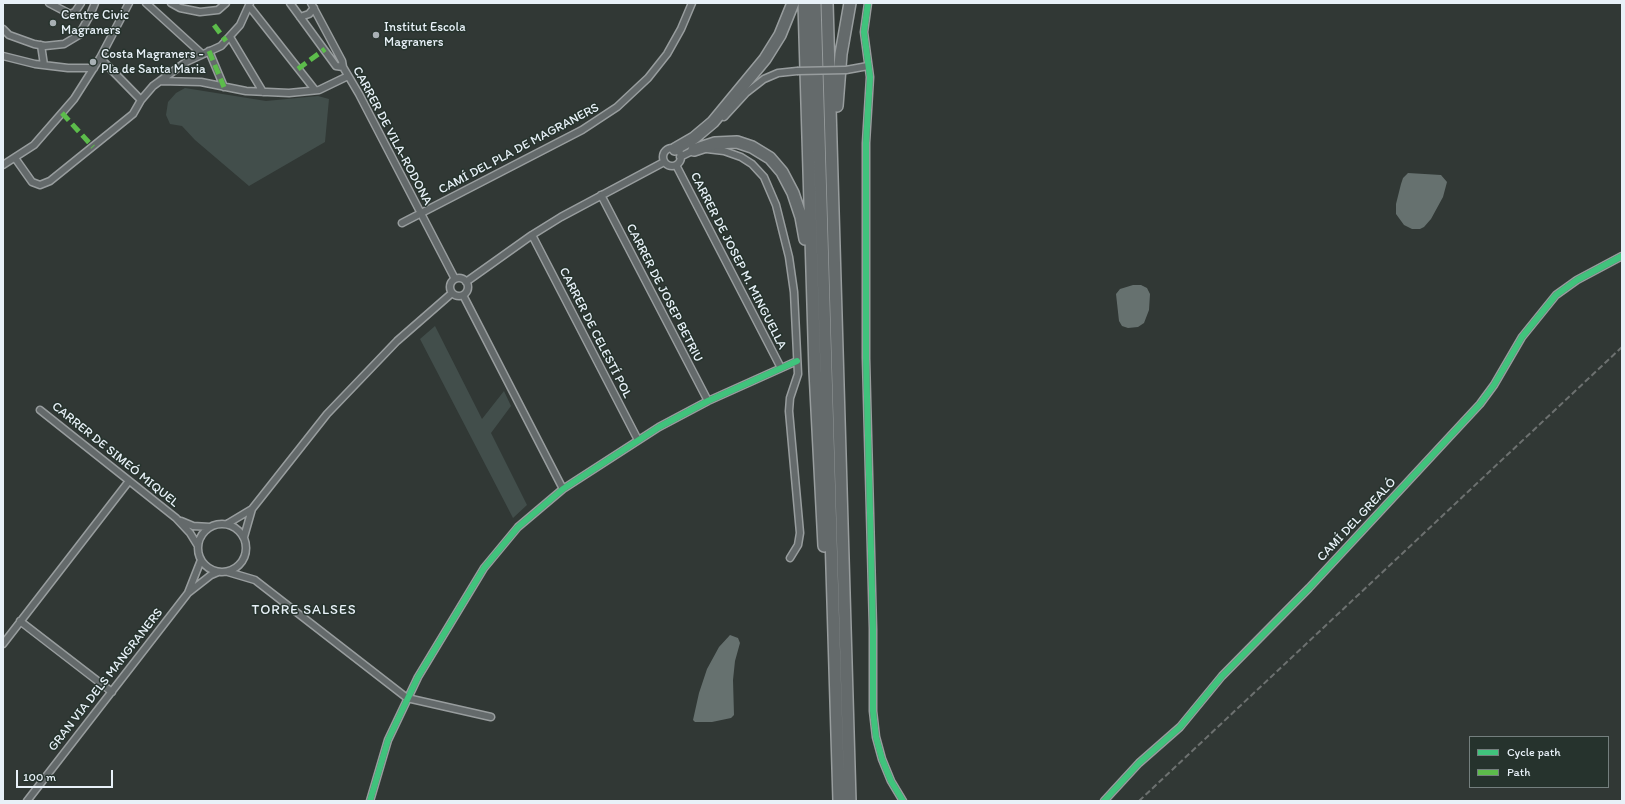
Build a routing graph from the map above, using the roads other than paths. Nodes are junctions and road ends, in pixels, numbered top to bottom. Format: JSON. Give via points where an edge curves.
{"nodes":[{"id":1,"x":49,"y":3,"type":"edge"},
{"id":2,"x":81,"y":3,"type":"edge"},
{"id":3,"x":95,"y":3,"type":"edge"},
{"id":4,"x":129,"y":3,"type":"edge"},
{"id":5,"x":146,"y":3,"type":"edge"},
{"id":6,"x":171,"y":3,"type":"edge"},
{"id":7,"x":226,"y":3,"type":"edge"},
{"id":8,"x":290,"y":3,"type":"edge"},
{"id":9,"x":692,"y":3,"type":"edge"},
{"id":10,"x":793,"y":3,"type":"edge"},
{"id":11,"x":804,"y":3,"type":"edge"},
{"id":12,"x":815,"y":3,"type":"edge"},
{"id":13,"x":827,"y":3,"type":"edge"},
{"id":14,"x":850,"y":3,"type":"edge"},
{"id":15,"x":868,"y":3,"type":"edge"},
{"id":16,"x":249,"y":4,"type":"edge"},
{"id":17,"x":312,"y":5,"type":"edge"},
{"id":18,"x":300,"y":17,"type":"junction"},
{"id":19,"x":3,"y":30,"type":"edge"},
{"id":20,"x":230,"y":37,"type":"junction"},
{"id":21,"x":41,"y":45,"type":"junction"},
{"id":22,"x":205,"y":52,"type":"junction"},
{"id":23,"x":3,"y":56,"type":"edge"},
{"id":24,"x":100,"y":58,"type":"junction"},
{"id":25,"x":44,"y":65,"type":"junction"},
{"id":26,"x":868,"y":66,"type":"junction"},
{"id":27,"x":343,"y":67,"type":"junction"},
{"id":28,"x":94,"y":68,"type":"junction"},
{"id":29,"x":348,"y":76,"type":"junction"},
{"id":30,"x":160,"y":81,"type":"junction"},
{"id":31,"x":224,"y":87,"type":"junction"},
{"id":32,"x":315,"y":90,"type":"junction"},
{"id":33,"x":263,"y":92,"type":"junction"},
{"id":34,"x":141,"y":100,"type":"junction"},
{"id":35,"x":694,"y":150,"type":"junction"},
{"id":36,"x":678,"y":153,"type":"junction"},
{"id":37,"x":15,"y":158,"type":"junction"},
{"id":38,"x":664,"y":162,"type":"junction"},
{"id":39,"x":4,"y":164,"type":"edge"},
{"id":40,"x":676,"y":164,"type":"junction"},
{"id":41,"x":601,"y":195,"type":"junction"},
{"id":42,"x":421,"y":213,"type":"junction"},
{"id":43,"x":833,"y":216,"type":"junction"},
{"id":44,"x":402,"y":223,"type":"dead end"},
{"id":45,"x":532,"y":235,"type":"junction"},
{"id":46,"x":1622,"y":256,"type":"edge"},
{"id":47,"x":455,"y":279,"type":"junction"},
{"id":48,"x":466,"y":282,"type":"junction"},
{"id":49,"x":452,"y":293,"type":"junction"},
{"id":50,"x":463,"y":295,"type":"junction"},
{"id":51,"x":797,"y":361,"type":"junction"},
{"id":52,"x":781,"y":368,"type":"junction"},
{"id":53,"x":708,"y":401,"type":"junction"},
{"id":54,"x":40,"y":410,"type":"dead end"},
{"id":55,"x":817,"y":427,"type":"junction"},
{"id":56,"x":638,"y":440,"type":"junction"},
{"id":57,"x":129,"y":481,"type":"junction"},
{"id":58,"x":563,"y":489,"type":"junction"},
{"id":59,"x":252,"y":510,"type":"junction"},
{"id":60,"x":176,"y":518,"type":"junction"},
{"id":61,"x":227,"y":524,"type":"junction"},
{"id":62,"x":210,"y":527,"type":"junction"},
{"id":63,"x":244,"y":537,"type":"junction"},
{"id":64,"x":198,"y":546,"type":"junction"},
{"id":65,"x":790,"y":558,"type":"dead end"},
{"id":66,"x":201,"y":560,"type":"junction"},
{"id":67,"x":218,"y":572,"type":"junction"},
{"id":68,"x":228,"y":572,"type":"junction"},
{"id":69,"x":188,"y":593,"type":"junction"},
{"id":70,"x":20,"y":621,"type":"junction"},
{"id":71,"x":3,"y":644,"type":"edge"},
{"id":72,"x":112,"y":692,"type":"junction"},
{"id":73,"x":407,"y":698,"type":"junction"},
{"id":74,"x":491,"y":717,"type":"dead end"},
{"id":75,"x":838,"y":758,"type":"junction"},
{"id":76,"x":27,"y":801,"type":"edge"},
{"id":77,"x":370,"y":801,"type":"edge"},
{"id":78,"x":839,"y":801,"type":"edge"},
{"id":79,"x":850,"y":801,"type":"edge"},
{"id":80,"x":903,"y":801,"type":"edge"},
{"id":81,"x":1104,"y":801,"type":"edge"}],
"edges":[{"from":1,"to":2,"type":"street","via":[[70,14],[75,12]]},
{"from":3,"to":21,"type":"street","via":[[79,35],[64,44]]},
{"from":4,"to":24,"type":"street"},
{"from":5,"to":22,"type":"street"},
{"from":6,"to":7,"type":"street","via":[[180,8],[200,12],[218,10]]},
{"from":8,"to":18,"type":"street"},
{"from":9,"to":42,"type":"street","name":"CAMÍ DEL PLA DE MAGRANERS","via":[[667,54],[648,78],[617,108],[582,130]]},
{"from":10,"to":36,"type":"highway","via":[[780,35],[765,59],[713,122]]},
{"from":11,"to":55,"type":"highway"},
{"from":12,"to":75,"type":"highway"},
{"from":13,"to":43,"type":"highway"},
{"from":14,"to":43,"type":"highway","via":[[839,74],[836,115],[837,204]]},
{"from":15,"to":26,"type":"street","via":[[864,32]]},
{"from":16,"to":20,"type":"street","via":[[240,24]]},
{"from":16,"to":32,"type":"street"},
{"from":17,"to":18,"type":"street","via":[[309,14]]},
{"from":17,"to":27,"type":"street","name":"CARRER DE VILA-RODONA"},
{"from":18,"to":27,"type":"street","via":[[336,66]]},
{"from":19,"to":21,"type":"street","via":[[9,35]]},
{"from":20,"to":22,"type":"street","via":[[221,46]]},
{"from":20,"to":33,"type":"street"},
{"from":21,"to":25,"type":"street"},
{"from":22,"to":30,"type":"street"},
{"from":22,"to":31,"type":"street"},
{"from":23,"to":25,"type":"street"},
{"from":24,"to":28,"type":"street"},
{"from":24,"to":34,"type":"street"},
{"from":25,"to":28,"type":"street"},
{"from":26,"to":36,"type":"street","bridge":true,"via":[[846,70],[797,71],[778,74],[758,83],[710,131]]},
{"from":26,"to":80,"type":"street","via":[[870,77],[866,143],[866,358],[873,711],[882,759]]},
{"from":27,"to":29,"type":"street","name":"CARRER DE VILA-RODONA"},
{"from":28,"to":37,"type":"street","via":[[74,99],[44,136]]},
{"from":29,"to":32,"type":"street"},
{"from":29,"to":42,"type":"street","name":"CARRER DE VILA-RODONA"},
{"from":30,"to":31,"type":"street","via":[[201,82]]},
{"from":30,"to":34,"type":"street"},
{"from":31,"to":33,"type":"street"},
{"from":32,"to":33,"type":"street"},
{"from":34,"to":37,"type":"street","via":[[133,114],[113,132],[50,181],[40,184],[32,182]]},
{"from":35,"to":36,"type":"street"},
{"from":35,"to":51,"type":"street","via":[[714,149],[741,157],[759,170],[769,186],[778,212],[790,265]]},
{"from":35,"to":55,"type":"highway","via":[[726,142],[752,147],[766,154],[774,162],[793,193],[803,226],[807,255],[813,407]]},
{"from":36,"to":38,"type":"street","via":[[669,148],[664,152]]},
{"from":36,"to":40,"type":"street"},
{"from":37,"to":39,"type":"street"},
{"from":38,"to":40,"type":"street","via":[[670,166]]},
{"from":38,"to":41,"type":"street"},
{"from":40,"to":52,"type":"street","name":"CARRER DE JOSEP M. MINGUELLA"},
{"from":41,"to":45,"type":"street"},
{"from":41,"to":53,"type":"street","name":"CARRER DE JOSEP BETRIU"},
{"from":42,"to":44,"type":"street","name":"CAMÍ DEL PLA DE MAGRANERS"},
{"from":42,"to":47,"type":"street","name":"CARRER DE VILA-RODONA"},
{"from":43,"to":79,"type":"highway"},
{"from":45,"to":48,"type":"street"},
{"from":45,"to":56,"type":"street","name":"CARRER DE CELESTÍ POL"},
{"from":46,"to":81,"type":"street","name":"CAMÍ DEL GREALÓ","via":[[1577,280],[1552,299],[1525,333],[1490,392],[1476,408],[1313,584],[1222,676],[1180,727],[1139,763]]},
{"from":47,"to":48,"type":"street","via":[[461,278]]},
{"from":47,"to":49,"type":"street","via":[[450,287]]},
{"from":48,"to":50,"type":"street","via":[[468,289]]},
{"from":49,"to":50,"type":"street"},
{"from":49,"to":59,"type":"street","via":[[397,341],[350,389]]},
{"from":50,"to":58,"type":"street"},
{"from":51,"to":52,"type":"street"},
{"from":51,"to":65,"type":"street","via":[[798,374],[790,398],[789,411],[800,533],[798,545]]},
{"from":52,"to":53,"type":"street"},
{"from":53,"to":56,"type":"street"},
{"from":54,"to":57,"type":"street","name":"CARRER DE SIMEÓ MIQUEL"},
{"from":55,"to":75,"type":"highway","via":[[832,738]]},
{"from":56,"to":58,"type":"street"},
{"from":57,"to":60,"type":"street","name":"CARRER DE SIMEÓ MIQUEL"},
{"from":57,"to":70,"type":"street"},
{"from":58,"to":73,"type":"street","via":[[521,523],[493,555]]},
{"from":59,"to":61,"type":"street"},
{"from":59,"to":63,"type":"street"},
{"from":60,"to":62,"type":"street","name":"CARRER DE SIMEÓ MIQUEL","via":[[193,526]]},
{"from":60,"to":64,"type":"street","name":"CARRER DE SIMEÓ MIQUEL"},
{"from":61,"to":62,"type":"street"},
{"from":61,"to":63,"type":"street","via":[[238,529]]},
{"from":62,"to":64,"type":"street","via":[[201,535]]},
{"from":63,"to":68,"type":"street","via":[[246,549],[243,560],[235,569]]},
{"from":64,"to":66,"type":"street"},
{"from":66,"to":67,"type":"street","via":[[207,567]]},
{"from":66,"to":69,"type":"street","name":"GRAN VIA DELS MANGRANERS"},
{"from":67,"to":68,"type":"street"},
{"from":67,"to":69,"type":"street","name":"GRAN VIA DELS MANGRANERS"},
{"from":68,"to":73,"type":"street","via":[[255,580]]},
{"from":69,"to":72,"type":"street","name":"GRAN VIA DELS MANGRANERS"},
{"from":70,"to":71,"type":"street"},
{"from":70,"to":72,"type":"street"},
{"from":72,"to":76,"type":"street","name":"GRAN VIA DELS MANGRANERS"},
{"from":73,"to":74,"type":"street"},
{"from":73,"to":77,"type":"street","via":[[386,746]]},
{"from":75,"to":78,"type":"highway"}]}
